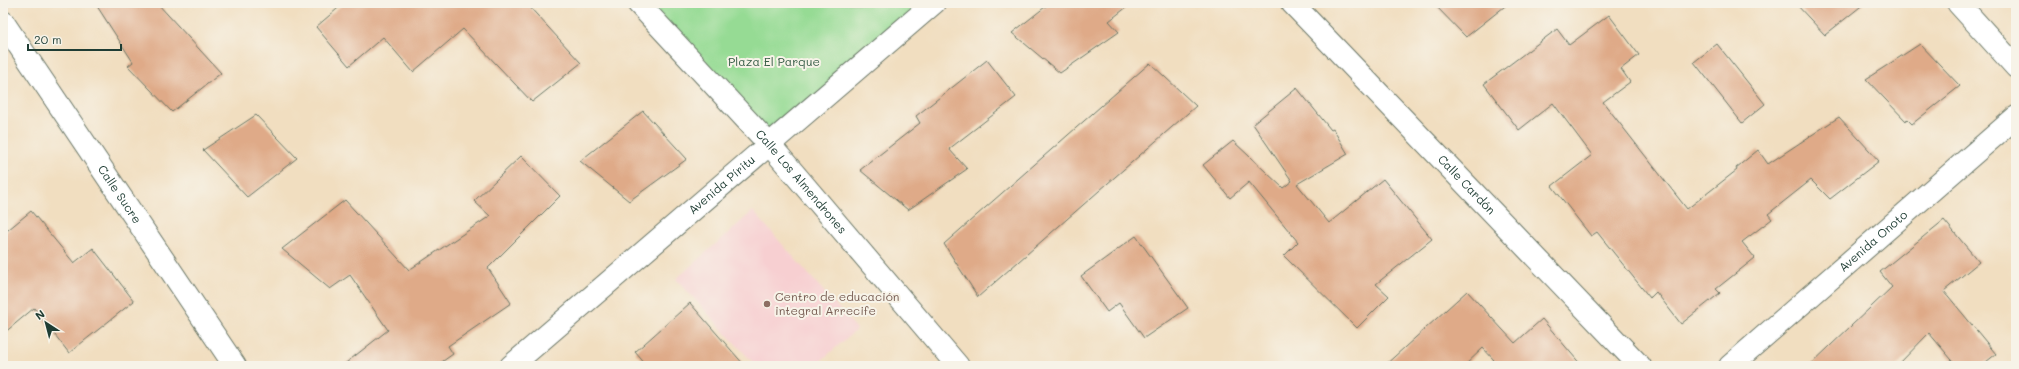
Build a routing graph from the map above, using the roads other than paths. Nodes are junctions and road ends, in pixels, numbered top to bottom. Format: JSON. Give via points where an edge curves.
{"nodes":[{"id":1,"x":638,"y":3,"type":"edge"},
{"id":2,"x":934,"y":3,"type":"edge"},
{"id":3,"x":1292,"y":3,"type":"edge"},
{"id":4,"x":1958,"y":3,"type":"edge"},
{"id":5,"x":3,"y":22,"type":"edge"},
{"id":6,"x":2016,"y":67,"type":"edge"},
{"id":7,"x":2016,"y":117,"type":"edge"},
{"id":8,"x":769,"y":144,"type":"junction"},
{"id":9,"x":236,"y":366,"type":"edge"},
{"id":10,"x":511,"y":366,"type":"edge"},
{"id":11,"x":958,"y":366,"type":"edge"},
{"id":12,"x":1640,"y":366,"type":"edge"},
{"id":13,"x":1730,"y":366,"type":"edge"}],
"edges":[{"from":1,"to":8,"type":"street","name":"Calle Los Almendrones"},
{"from":2,"to":8,"type":"street","name":"Avenida Píritu"},
{"from":3,"to":12,"type":"street","name":"Calle Cardón"},
{"from":4,"to":6,"type":"street"},
{"from":5,"to":9,"type":"street","name":"Calle Sucre"},
{"from":7,"to":13,"type":"street","name":"Avenida Onoto"},
{"from":8,"to":10,"type":"street","name":"Avenida Píritu"},
{"from":8,"to":11,"type":"street","name":"Calle Los Almendrones"}]}
